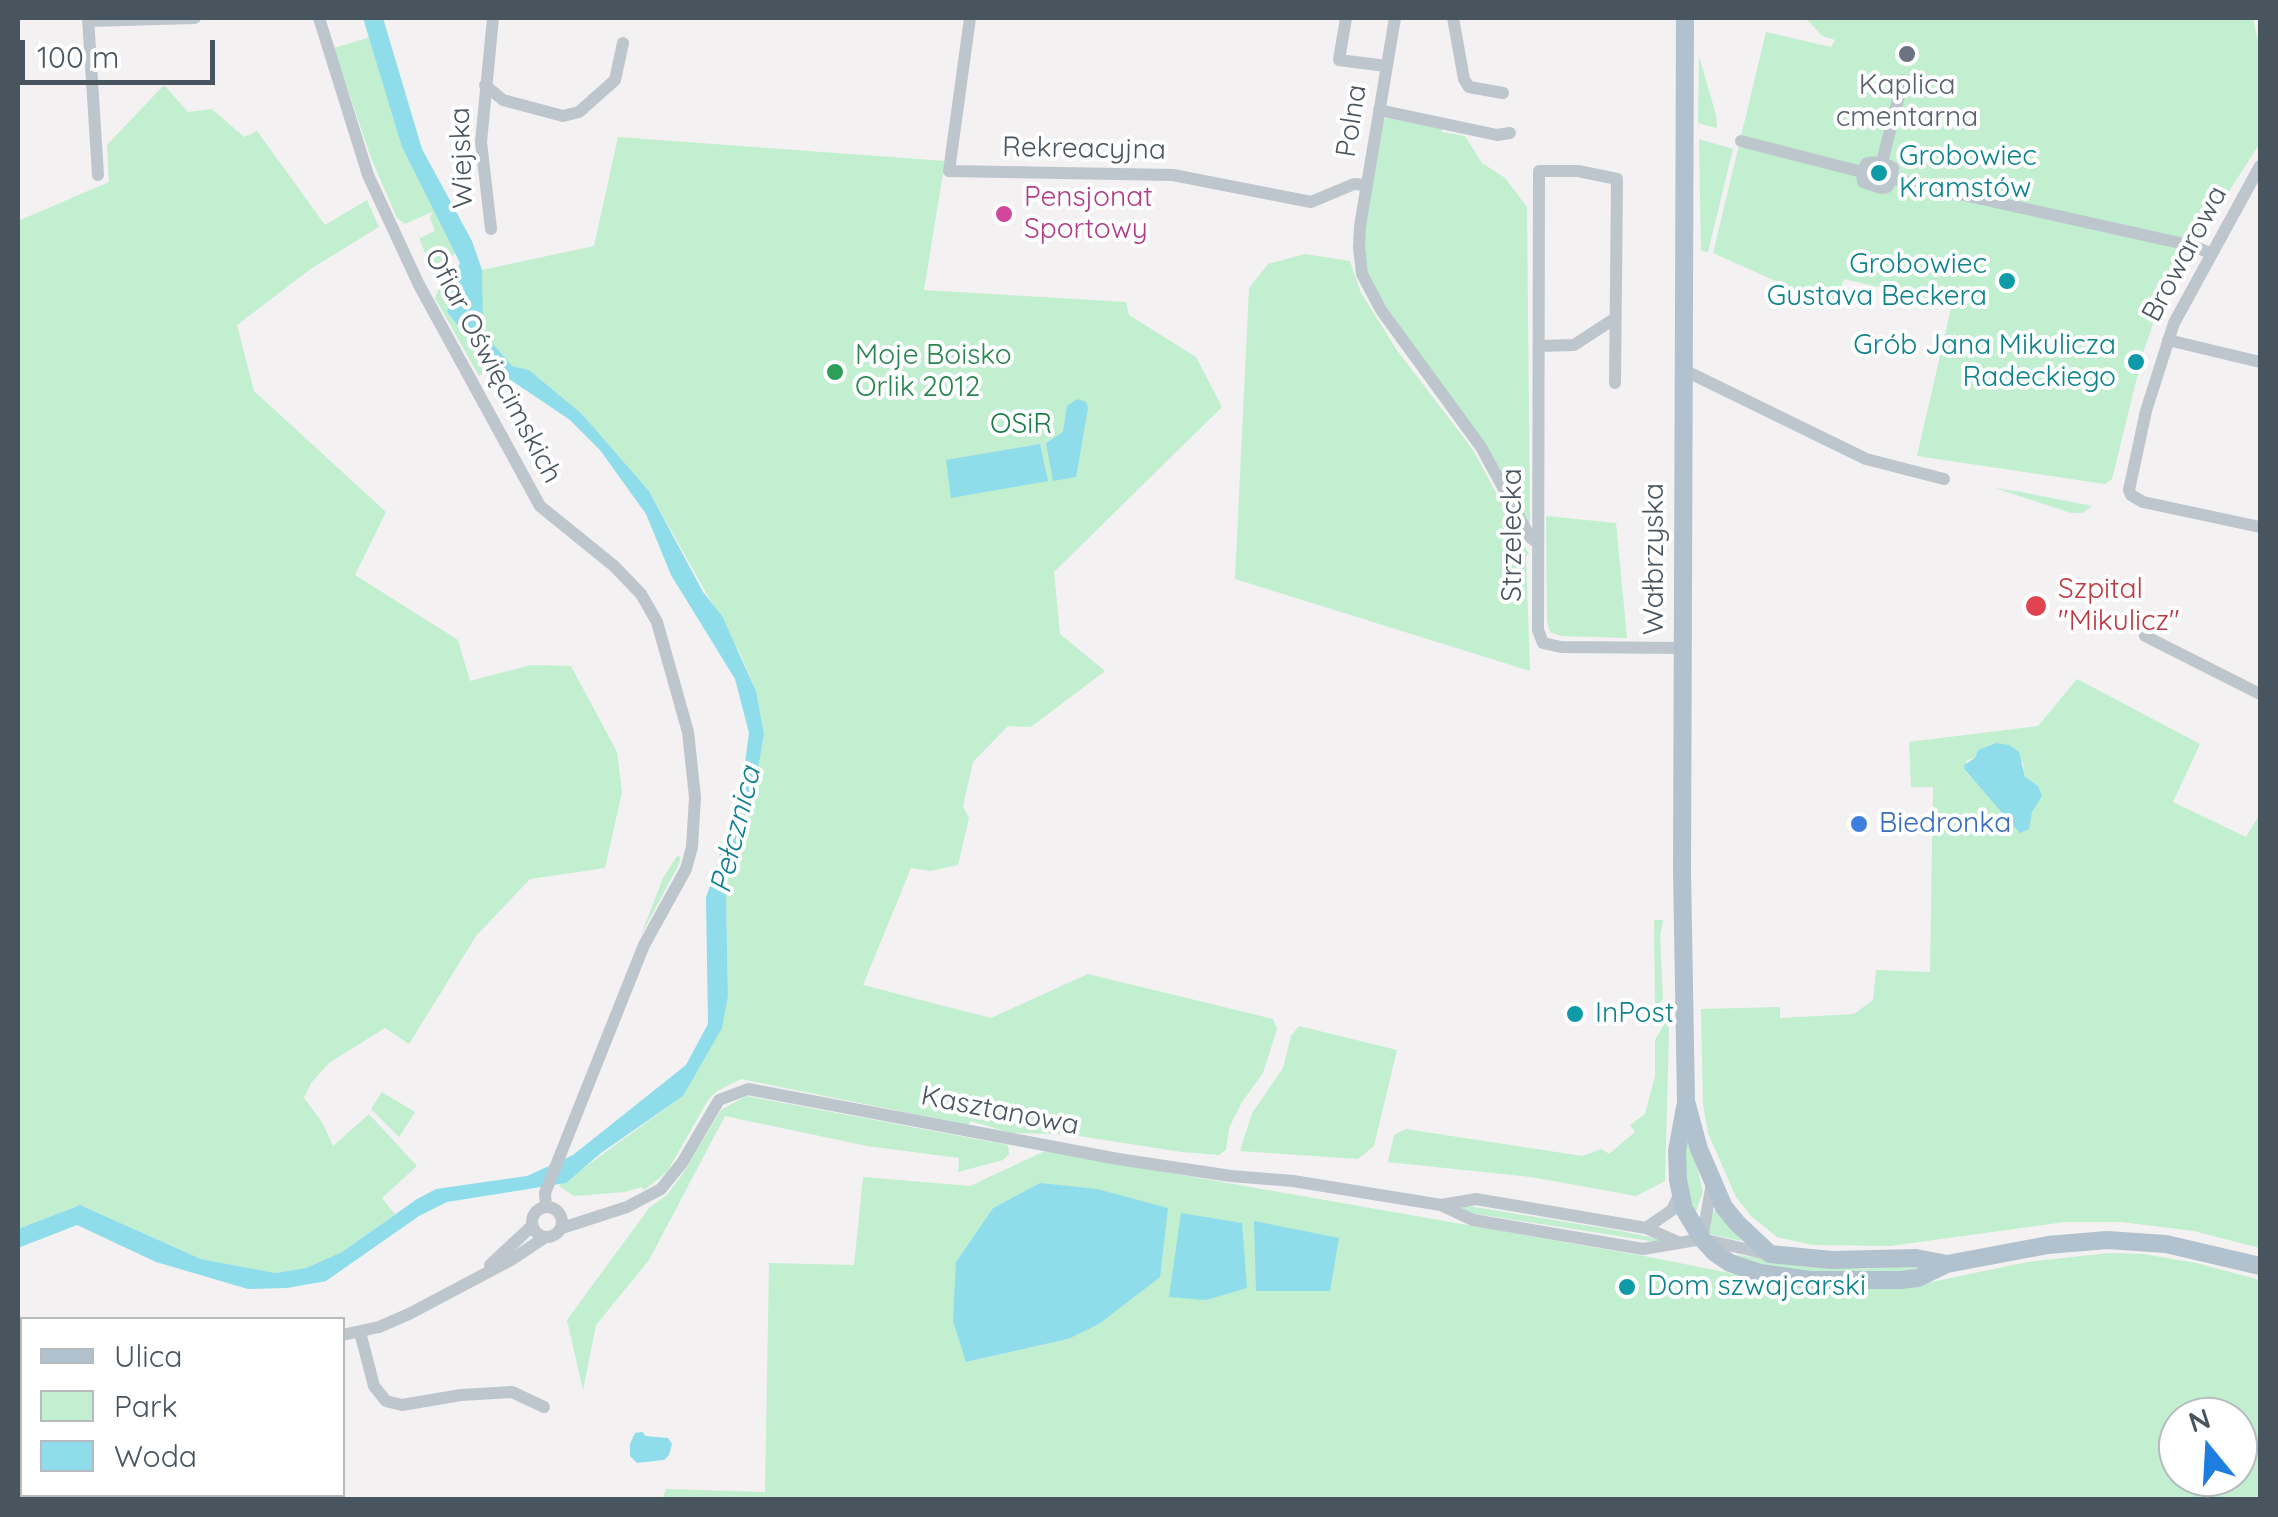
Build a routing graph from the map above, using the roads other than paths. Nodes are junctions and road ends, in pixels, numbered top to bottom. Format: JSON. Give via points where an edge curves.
{"nodes":[{"id":1,"x":195,"y":18,"type":"edge"},
{"id":2,"x":319,"y":18,"type":"edge"},
{"id":3,"x":493,"y":18,"type":"edge"},
{"id":4,"x":970,"y":18,"type":"edge"},
{"id":5,"x":1346,"y":18,"type":"edge"},
{"id":6,"x":1395,"y":18,"type":"edge"},
{"id":7,"x":1453,"y":18,"type":"edge"},
{"id":8,"x":1685,"y":18,"type":"edge"},
{"id":9,"x":88,"y":19,"type":"edge"},
{"id":10,"x":622,"y":43,"type":"dead end"},
{"id":11,"x":1386,"y":66,"type":"junction"},
{"id":12,"x":1903,"y":80,"type":"dead end"},
{"id":13,"x":485,"y":85,"type":"junction"},
{"id":14,"x":1503,"y":93,"type":"dead end"},
{"id":15,"x":1378,"y":110,"type":"junction"},
{"id":16,"x":1510,"y":133,"type":"dead end"},
{"id":17,"x":1741,"y":141,"type":"dead end"},
{"id":18,"x":1882,"y":162,"type":"junction"},
{"id":19,"x":2260,"y":166,"type":"edge"},
{"id":20,"x":1862,"y":172,"type":"junction"},
{"id":21,"x":98,"y":175,"type":"dead end"},
{"id":22,"x":1892,"y":179,"type":"junction"},
{"id":23,"x":1366,"y":185,"type":"junction"},
{"id":24,"x":491,"y":229,"type":"dead end"},
{"id":25,"x":2210,"y":253,"type":"junction"},
{"id":26,"x":1614,"y":319,"type":"junction"},
{"id":27,"x":2168,"y":340,"type":"junction"},
{"id":28,"x":1539,"y":346,"type":"junction"},
{"id":29,"x":2260,"y":362,"type":"edge"},
{"id":30,"x":1684,"y":374,"type":"junction"},
{"id":31,"x":1615,"y":383,"type":"dead end"},
{"id":32,"x":1944,"y":478,"type":"dead end"},
{"id":33,"x":2260,"y":526,"type":"edge"},
{"id":34,"x":1536,"y":542,"type":"junction"},
{"id":35,"x":2144,"y":636,"type":"dead end"},
{"id":36,"x":1683,"y":648,"type":"junction"},
{"id":37,"x":2260,"y":694,"type":"edge"},
{"id":38,"x":1686,"y":1101,"type":"junction"},
{"id":39,"x":1712,"y":1184,"type":"junction"},
{"id":40,"x":1680,"y":1194,"type":"junction"},
{"id":41,"x":545,"y":1200,"type":"junction"},
{"id":42,"x":1441,"y":1205,"type":"junction"},
{"id":43,"x":561,"y":1222,"type":"junction"},
{"id":44,"x":532,"y":1226,"type":"junction"},
{"id":45,"x":1646,"y":1228,"type":"junction"},
{"id":46,"x":544,"y":1238,"type":"junction"},
{"id":47,"x":1702,"y":1239,"type":"junction"},
{"id":48,"x":1682,"y":1244,"type":"junction"},
{"id":49,"x":1770,"y":1254,"type":"junction"},
{"id":50,"x":1947,"y":1264,"type":"junction"},
{"id":51,"x":2260,"y":1266,"type":"edge"},
{"id":52,"x":475,"y":1278,"type":"junction"},
{"id":53,"x":360,"y":1332,"type":"junction"},
{"id":54,"x":345,"y":1335,"type":"edge"},
{"id":55,"x":544,"y":1407,"type":"dead end"}],
"edges":[{"from":1,"to":9,"type":"street"},
{"from":2,"to":41,"type":"street","name":"Ofiar Oświęcimskich","via":[[368,174],[419,285],[540,506],[641,594],[657,622],[688,732],[695,797],[686,869],[644,946]]},
{"from":3,"to":13,"type":"street","name":"Wiejska"},
{"from":4,"to":23,"type":"street","name":"Rekreacyjna","via":[[949,171],[1174,176],[1311,202]]},
{"from":5,"to":11,"type":"street","name":"Polna","via":[[1339,60]]},
{"from":6,"to":11,"type":"street","name":"Polna"},
{"from":7,"to":14,"type":"street","via":[[1464,79],[1470,87]]},
{"from":8,"to":30,"type":"main road","name":"Wałbrzyska"},
{"from":9,"to":21,"type":"street"},
{"from":10,"to":13,"type":"street","name":"Wiejska","via":[[615,80],[579,112],[562,116],[503,100]]},
{"from":11,"to":15,"type":"street","name":"Polna"},
{"from":12,"to":18,"type":"street"},
{"from":13,"to":24,"type":"street","name":"Wiejska","via":[[481,142]]},
{"from":15,"to":16,"type":"street"},
{"from":15,"to":23,"type":"street","name":"Polna"},
{"from":17,"to":20,"type":"street"},
{"from":18,"to":20,"type":"street","via":[[1867,162]]},
{"from":18,"to":22,"type":"street","via":[[1892,168]]},
{"from":19,"to":25,"type":"street","name":"Browarowa"},
{"from":20,"to":22,"type":"street","via":[[1863,182],[1881,188]]},
{"from":22,"to":25,"type":"street"},
{"from":23,"to":34,"type":"street","name":"Polna","via":[[1359,246],[1365,282],[1481,447]]},
{"from":25,"to":27,"type":"street","name":"Browarowa"},
{"from":26,"to":28,"type":"street","via":[[1574,345]]},
{"from":26,"to":28,"type":"street","name":"Strzelecka","via":[[1616,178],[1539,170]]},
{"from":26,"to":31,"type":"street","name":"Strzelecka"},
{"from":27,"to":29,"type":"street"},
{"from":27,"to":33,"type":"street","name":"Browarowa","via":[[2146,411],[2131,496]]},
{"from":28,"to":34,"type":"street","name":"Strzelecka"},
{"from":30,"to":32,"type":"street","via":[[1866,460]]},
{"from":30,"to":36,"type":"main road","name":"Wałbrzyska"},
{"from":34,"to":36,"type":"street","name":"Strzelecka","via":[[1543,643]]},
{"from":35,"to":37,"type":"street"},
{"from":36,"to":38,"type":"main road","name":"Wałbrzyska"},
{"from":38,"to":39,"type":"main road","name":"Wałbrzyska"},
{"from":38,"to":40,"type":"main road","name":"Wałbrzyska","via":[[1677,1151]]},
{"from":39,"to":47,"type":"street"},
{"from":39,"to":49,"type":"main road","name":"Wałbrzyska","via":[[1736,1223]]},
{"from":40,"to":45,"type":"street","via":[[1672,1210]]},
{"from":40,"to":47,"type":"main road","name":"Wałbrzyska"},
{"from":41,"to":43,"type":"street"},
{"from":41,"to":44,"type":"street","name":"Ofiar Oświęcimskich"},
{"from":42,"to":43,"type":"street","name":"Kasztanowa","via":[[1118,1159],[748,1089],[720,1100],[661,1189],[627,1207]]},
{"from":42,"to":45,"type":"street","name":"Kasztanowa","via":[[1476,1199]]},
{"from":42,"to":48,"type":"street","name":"Kasztanowa","via":[[1473,1220],[1643,1249]]},
{"from":43,"to":46,"type":"street","name":"Kasztanowa","via":[[554,1236]]},
{"from":44,"to":46,"type":"street"},
{"from":44,"to":52,"type":"street","name":"Ofiar Oświęcimskich"},
{"from":45,"to":48,"type":"street","name":"Kasztanowa"},
{"from":46,"to":52,"type":"street","name":"Kasztanowa"},
{"from":47,"to":48,"type":"street","name":"Kasztanowa"},
{"from":47,"to":49,"type":"street","name":"Kasztanowa"},
{"from":47,"to":50,"type":"main road","name":"Wałbrzyska","via":[[1730,1263],[1810,1280],[1918,1278]]},
{"from":49,"to":50,"type":"main road","name":"Wałbrzyska"},
{"from":50,"to":51,"type":"main road","name":"Wałbrzyska","via":[[2108,1240],[2166,1244]]},
{"from":52,"to":53,"type":"street"},
{"from":53,"to":54,"type":"street"},
{"from":53,"to":55,"type":"street","via":[[374,1386],[386,1400],[402,1405],[512,1392]]}]}
